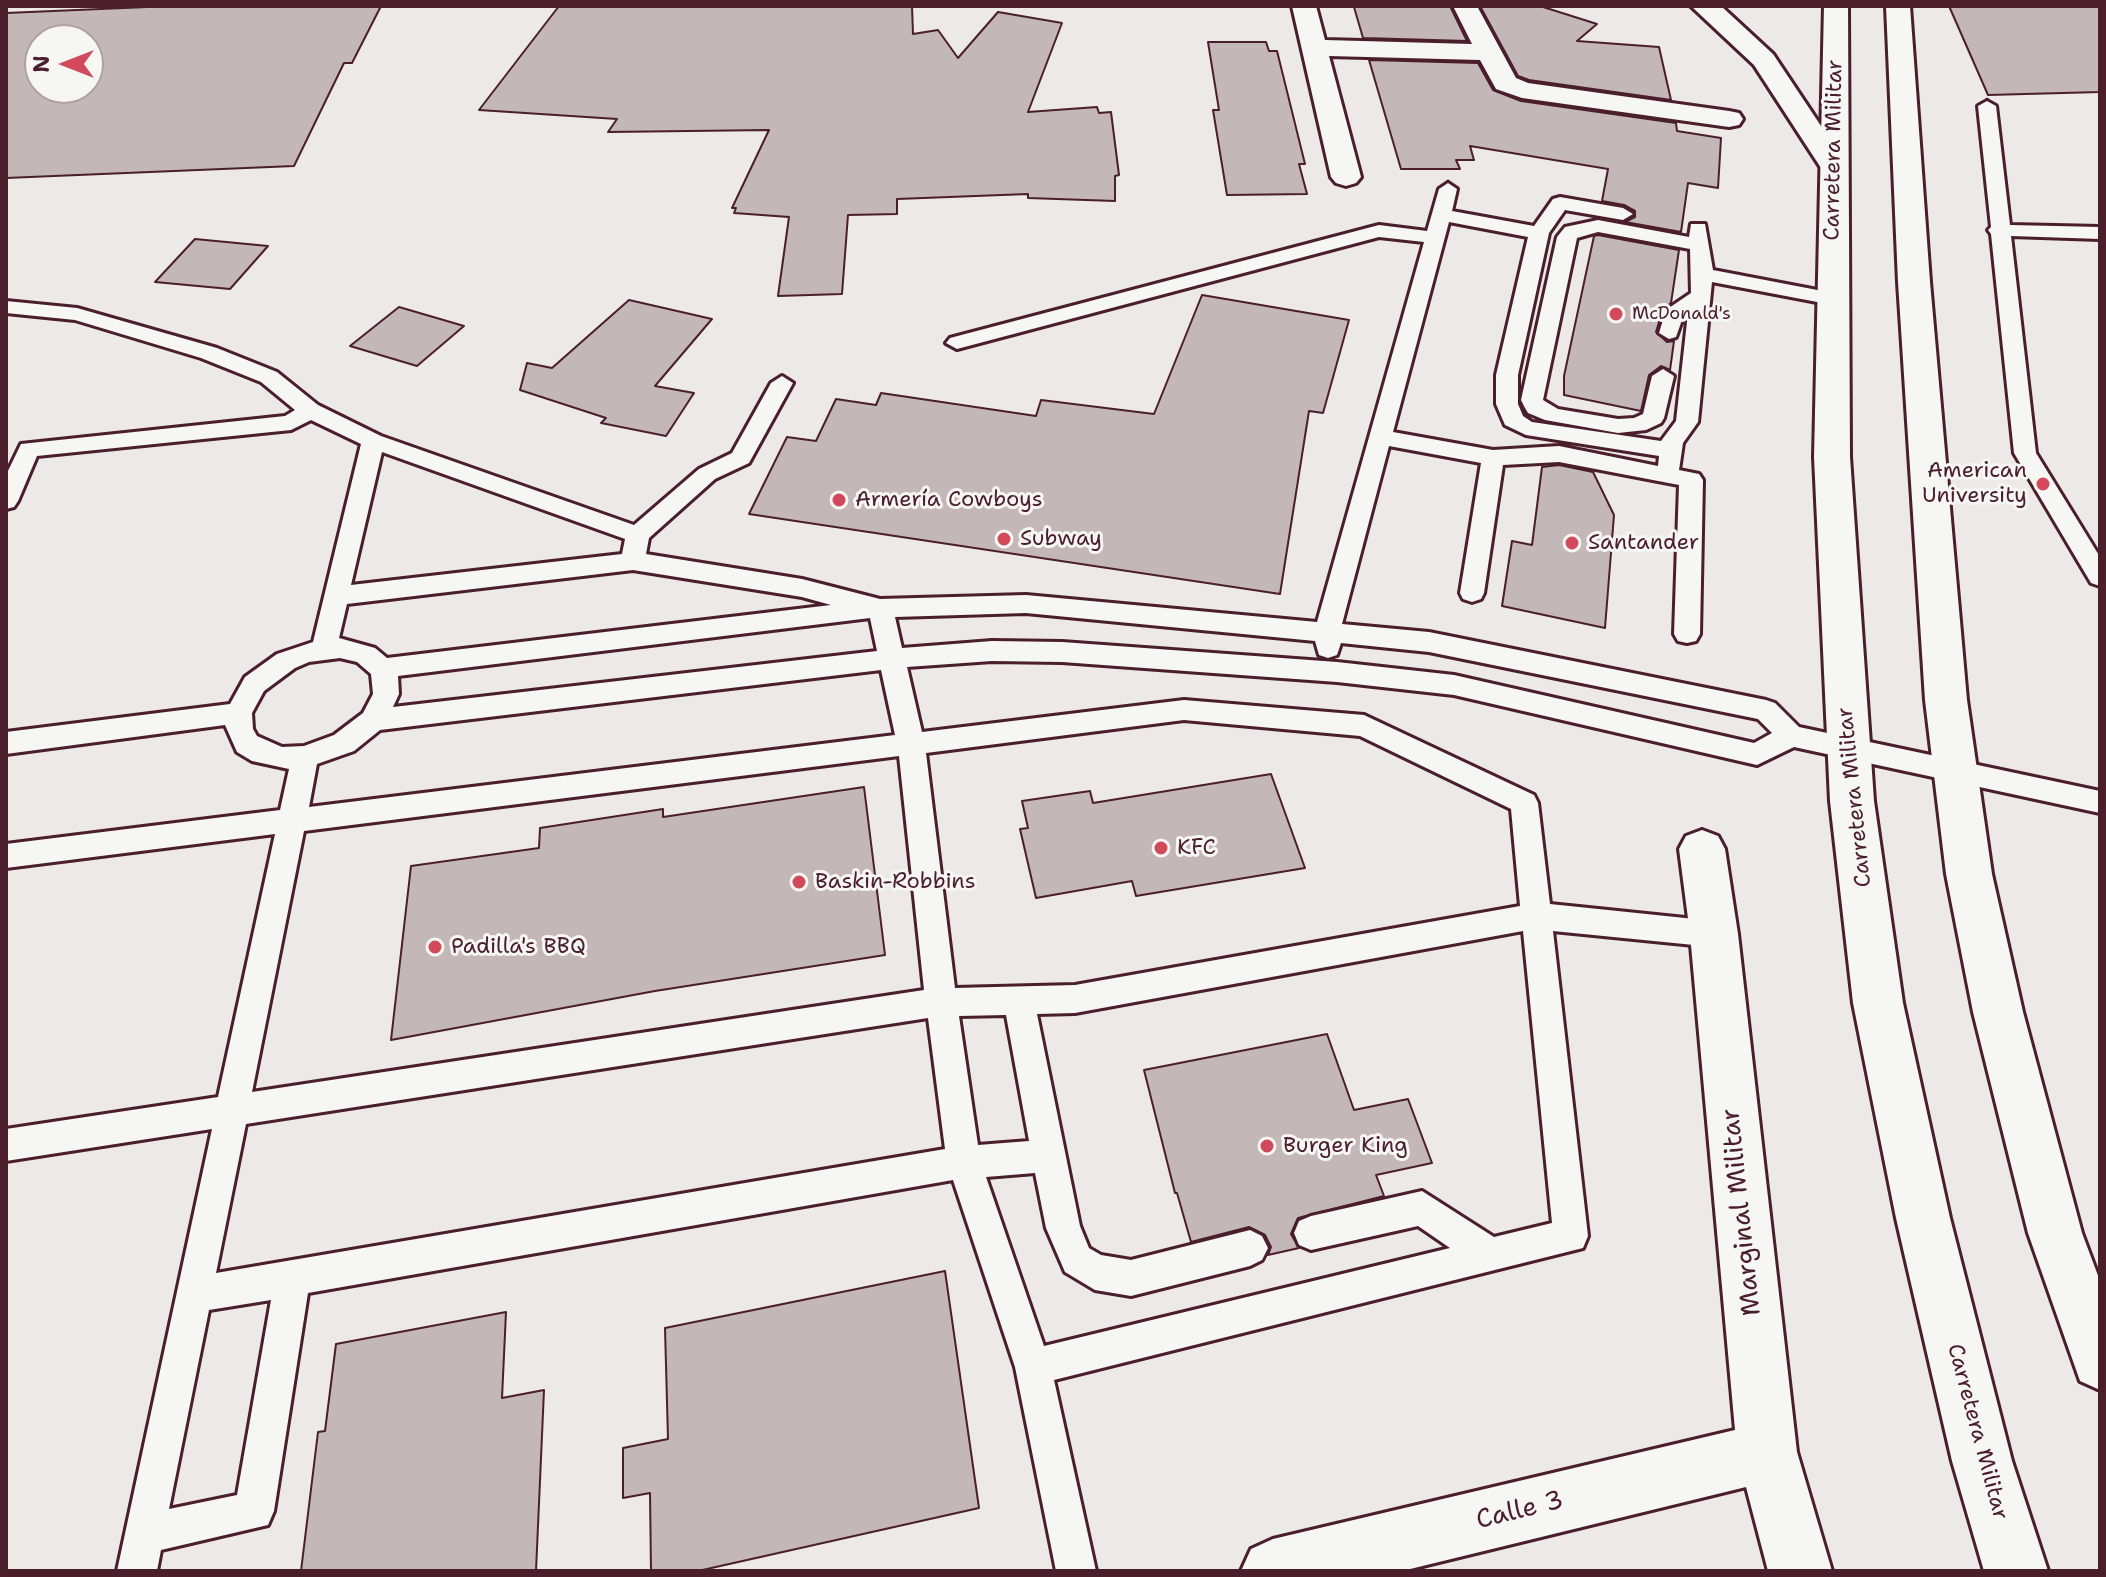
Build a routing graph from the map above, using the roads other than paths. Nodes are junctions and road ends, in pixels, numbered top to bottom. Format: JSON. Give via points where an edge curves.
{"nodes":[{"id":1,"x":1304,"y":6,"type":"edge"},
{"id":2,"x":1465,"y":6,"type":"edge"},
{"id":3,"x":1703,"y":6,"type":"edge"},
{"id":4,"x":1836,"y":6,"type":"edge"},
{"id":5,"x":1898,"y":6,"type":"edge"},
{"id":6,"x":1315,"y":48,"type":"junction"},
{"id":7,"x":1490,"y":52,"type":"junction"},
{"id":8,"x":1987,"y":106,"type":"dead end"},
{"id":9,"x":1729,"y":119,"type":"dead end"},
{"id":10,"x":1833,"y":165,"type":"junction"},
{"id":11,"x":1346,"y":177,"type":"dead end"},
{"id":12,"x":1448,"y":189,"type":"dead end"},
{"id":13,"x":1442,"y":215,"type":"junction"},
{"id":14,"x":1998,"y":230,"type":"junction"},
{"id":15,"x":1539,"y":233,"type":"junction"},
{"id":16,"x":2100,"y":233,"type":"edge"},
{"id":17,"x":1436,"y":238,"type":"junction"},
{"id":18,"x":1701,"y":245,"type":"junction"},
{"id":19,"x":1703,"y":284,"type":"junction"},
{"id":20,"x":1833,"y":299,"type":"junction"},
{"id":21,"x":6,"y":307,"type":"edge"},
{"id":22,"x":1669,"y":333,"type":"dead end"},
{"id":23,"x":957,"y":343,"type":"dead end"},
{"id":24,"x":1663,"y":376,"type":"dead end"},
{"id":25,"x":782,"y":383,"type":"dead end"},
{"id":26,"x":310,"y":410,"type":"junction"},
{"id":27,"x":1381,"y":437,"type":"junction"},
{"id":28,"x":373,"y":441,"type":"junction"},
{"id":29,"x":1671,"y":450,"type":"junction"},
{"id":30,"x":1503,"y":457,"type":"junction"},
{"id":31,"x":1543,"y":470,"type":"dead end"},
{"id":32,"x":1643,"y":470,"type":"junction"},
{"id":33,"x":1667,"y":475,"type":"junction"},
{"id":34,"x":1597,"y":479,"type":"dead end"},
{"id":35,"x":6,"y":501,"type":"edge"},
{"id":36,"x":636,"y":548,"type":"junction"},
{"id":37,"x":2100,"y":577,"type":"edge"},
{"id":38,"x":1472,"y":593,"type":"dead end"},
{"id":39,"x":337,"y":596,"type":"junction"},
{"id":40,"x":880,"y":608,"type":"junction"},
{"id":41,"x":1328,"y":630,"type":"junction"},
{"id":42,"x":1687,"y":634,"type":"dead end"},
{"id":43,"x":324,"y":649,"type":"junction"},
{"id":44,"x":891,"y":659,"type":"junction"},
{"id":45,"x":382,"y":668,"type":"junction"},
{"id":46,"x":1328,"y":672,"type":"junction"},
{"id":47,"x":239,"y":713,"type":"junction"},
{"id":48,"x":373,"y":720,"type":"junction"},
{"id":49,"x":1791,"y":736,"type":"junction"},
{"id":50,"x":6,"y":743,"type":"edge"},
{"id":51,"x":911,"y":744,"type":"junction"},
{"id":52,"x":1848,"y":747,"type":"junction"},
{"id":53,"x":305,"y":757,"type":"junction"},
{"id":54,"x":1955,"y":770,"type":"junction"},
{"id":55,"x":2100,"y":802,"type":"edge"},
{"id":56,"x":293,"y":820,"type":"junction"},
{"id":57,"x":1702,"y":849,"type":"dead end"},
{"id":58,"x":6,"y":856,"type":"edge"},
{"id":59,"x":1536,"y":916,"type":"junction"},
{"id":60,"x":1714,"y":934,"type":"junction"},
{"id":61,"x":1019,"y":1000,"type":"junction"},
{"id":62,"x":941,"y":1002,"type":"junction"},
{"id":63,"x":232,"y":1110,"type":"junction"},
{"id":64,"x":6,"y":1145,"type":"edge"},
{"id":65,"x":1049,"y":1156,"type":"junction"},
{"id":66,"x":964,"y":1162,"type":"junction"},
{"id":67,"x":1311,"y":1233,"type":"dead end"},
{"id":68,"x":1250,"y":1248,"type":"dead end"},
{"id":69,"x":1490,"y":1255,"type":"junction"},
{"id":70,"x":293,"y":1278,"type":"junction"},
{"id":71,"x":194,"y":1295,"type":"junction"},
{"id":72,"x":2100,"y":1361,"type":"edge"},
{"id":73,"x":1033,"y":1367,"type":"junction"},
{"id":74,"x":1767,"y":1452,"type":"junction"},
{"id":75,"x":145,"y":1534,"type":"junction"},
{"id":76,"x":137,"y":1571,"type":"edge"},
{"id":77,"x":1076,"y":1571,"type":"edge"},
{"id":78,"x":1273,"y":1571,"type":"edge"},
{"id":79,"x":1800,"y":1571,"type":"edge"},
{"id":80,"x":2016,"y":1571,"type":"edge"}],
"edges":[{"from":1,"to":6,"type":"main road"},
{"from":2,"to":7,"type":"main road"},
{"from":3,"to":10,"type":"main road","via":[[1764,60]]},
{"from":4,"to":10,"type":"main road","name":"Carretera Militar"},
{"from":5,"to":54,"type":"main road","via":[[1914,282]]},
{"from":6,"to":7,"type":"main road"},
{"from":6,"to":11,"type":"main road"},
{"from":7,"to":9,"type":"main road","via":[[1505,83],[1522,90]]},
{"from":8,"to":14,"type":"lane"},
{"from":10,"to":20,"type":"main road","name":"Carretera Militar"},
{"from":12,"to":13,"type":"lane"},
{"from":13,"to":15,"type":"lane"},
{"from":13,"to":17,"type":"lane"},
{"from":14,"to":16,"type":"lane"},
{"from":14,"to":37,"type":"lane","via":[[2025,453]]},
{"from":15,"to":18,"type":"lane","via":[[1560,203],[1698,227]]},
{"from":15,"to":29,"type":"lane","via":[[1507,375],[1513,420],[1526,428]]},
{"from":17,"to":23,"type":"lane","via":[[1379,231]]},
{"from":17,"to":27,"type":"lane"},
{"from":18,"to":19,"type":"lane"},
{"from":18,"to":24,"type":"lane","via":[[1598,226],[1572,231],[1532,400],[1536,408],[1553,415],[1638,425],[1653,418]]},
{"from":19,"to":20,"type":"lane"},
{"from":19,"to":22,"type":"lane","via":[[1673,314]]},
{"from":19,"to":29,"type":"lane","via":[[1687,422]]},
{"from":20,"to":52,"type":"main road","name":"Carretera Militar","via":[[1832,457]]},
{"from":21,"to":26,"type":"lane","via":[[77,314],[209,353],[269,377]]},
{"from":25,"to":36,"type":"lane","via":[[741,458],[707,474]]},
{"from":26,"to":28,"type":"lane"},
{"from":26,"to":35,"type":"lane","via":[[291,423],[29,449]]},
{"from":27,"to":30,"type":"lane"},
{"from":27,"to":41,"type":"lane"},
{"from":28,"to":36,"type":"lane"},
{"from":28,"to":39,"type":"lane"},
{"from":29,"to":33,"type":"lane"},
{"from":30,"to":31,"type":"lane"},
{"from":30,"to":32,"type":"lane","via":[[1559,454]]},
{"from":30,"to":38,"type":"lane"},
{"from":32,"to":33,"type":"lane"},
{"from":32,"to":34,"type":"lane"},
{"from":33,"to":42,"type":"lane","via":[[1691,480]]},
{"from":36,"to":39,"type":"lane"},
{"from":36,"to":40,"type":"lane"},
{"from":39,"to":43,"type":"lane"},
{"from":40,"to":41,"type":"lane","via":[[1026,604]]},
{"from":40,"to":44,"type":"lane"},
{"from":40,"to":45,"type":"lane"},
{"from":41,"to":46,"type":"lane"},
{"from":41,"to":49,"type":"lane","via":[[1429,642],[1766,710]]},
{"from":43,"to":45,"type":"lane","via":[[354,651]]},
{"from":43,"to":47,"type":"lane","via":[[269,671],[254,684]]},
{"from":44,"to":46,"type":"lane","via":[[1062,652]]},
{"from":44,"to":48,"type":"lane"},
{"from":44,"to":51,"type":"lane"},
{"from":45,"to":48,"type":"lane","via":[[386,694]]},
{"from":46,"to":49,"type":"lane","via":[[1454,685],[1757,754]]},
{"from":47,"to":50,"type":"lane"},
{"from":47,"to":53,"type":"lane","via":[[247,744],[282,758]]},
{"from":48,"to":53,"type":"lane","via":[[344,743]]},
{"from":49,"to":52,"type":"lane"},
{"from":51,"to":56,"type":"lane"},
{"from":51,"to":59,"type":"lane","via":[[1184,710],[1364,726],[1524,803]]},
{"from":51,"to":62,"type":"lane"},
{"from":52,"to":54,"type":"lane"},
{"from":52,"to":80,"type":"main road","name":"Carretera Militar","via":[[1878,1003],[1982,1461]]},
{"from":53,"to":56,"type":"lane"},
{"from":54,"to":55,"type":"lane"},
{"from":54,"to":72,"type":"main road","via":[[1969,874],[1998,1012],[2055,1233]]},
{"from":56,"to":58,"type":"lane"},
{"from":56,"to":63,"type":"lane"},
{"from":57,"to":60,"type":"main road","name":"Marginal Militar"},
{"from":59,"to":60,"type":"lane"},
{"from":59,"to":61,"type":"lane","via":[[1075,999]]},
{"from":59,"to":69,"type":"lane","via":[[1571,1236]]},
{"from":60,"to":74,"type":"main road","name":"Marginal Militar"},
{"from":61,"to":62,"type":"lane"},
{"from":61,"to":65,"type":"lane"},
{"from":62,"to":63,"type":"lane"},
{"from":62,"to":66,"type":"lane"},
{"from":63,"to":64,"type":"lane"},
{"from":63,"to":71,"type":"lane"},
{"from":65,"to":66,"type":"lane"},
{"from":65,"to":68,"type":"lane","via":[[1063,1228],[1077,1260],[1095,1272],[1131,1278]]},
{"from":66,"to":70,"type":"lane"},
{"from":66,"to":73,"type":"lane"},
{"from":67,"to":69,"type":"lane","via":[[1422,1208]]},
{"from":69,"to":73,"type":"lane"},
{"from":70,"to":71,"type":"lane"},
{"from":70,"to":75,"type":"lane","via":[[254,1511]]},
{"from":71,"to":75,"type":"lane"},
{"from":73,"to":77,"type":"lane"},
{"from":74,"to":78,"type":"main road","name":"Calle 3"},
{"from":74,"to":79,"type":"main road","name":"Marginal Militar"},
{"from":75,"to":76,"type":"lane"}]}
